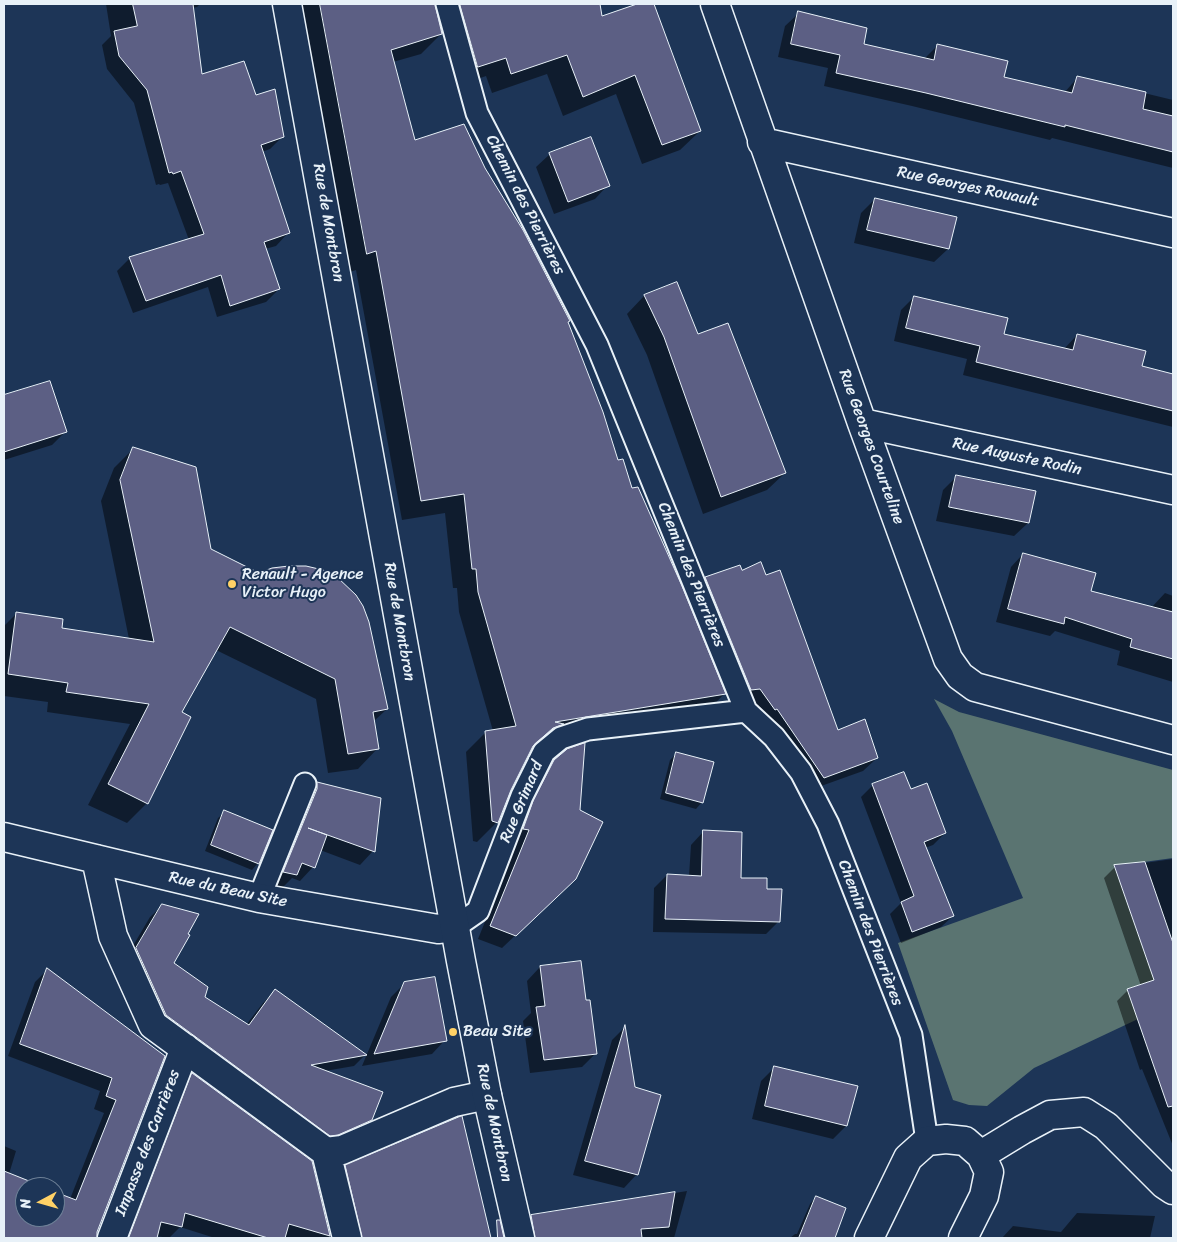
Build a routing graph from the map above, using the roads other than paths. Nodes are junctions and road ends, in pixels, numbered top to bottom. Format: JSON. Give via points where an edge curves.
{"nodes":[{"id":1,"x":287,"y":4,"type":"edge"},
{"id":2,"x":447,"y":4,"type":"edge"},
{"id":3,"x":715,"y":4,"type":"edge"},
{"id":4,"x":762,"y":142,"type":"junction"},
{"id":5,"x":1173,"y":233,"type":"edge"},
{"id":6,"x":862,"y":423,"type":"junction"},
{"id":7,"x":1173,"y":490,"type":"edge"},
{"id":8,"x":746,"y":711,"type":"junction"},
{"id":9,"x":1173,"y":740,"type":"edge"},
{"id":10,"x":305,"y":784,"type":"dead end"},
{"id":11,"x":4,"y":837,"type":"edge"},
{"id":12,"x":96,"y":859,"type":"junction"},
{"id":13,"x":259,"y":898,"type":"junction"},
{"id":14,"x":455,"y":927,"type":"junction"},
{"id":15,"x":185,"y":1048,"type":"junction"},
{"id":16,"x":487,"y":1095,"type":"junction"},
{"id":17,"x":927,"y":1142,"type":"junction"},
{"id":18,"x":326,"y":1152,"type":"junction"},
{"id":19,"x":981,"y":1156,"type":"junction"},
{"id":20,"x":1173,"y":1190,"type":"edge"},
{"id":21,"x":112,"y":1238,"type":"edge"},
{"id":22,"x":347,"y":1238,"type":"edge"},
{"id":23,"x":520,"y":1238,"type":"edge"},
{"id":24,"x":869,"y":1238,"type":"edge"},
{"id":25,"x":963,"y":1238,"type":"edge"}],
"edges":[{"from":1,"to":14,"type":"street","name":"Rue de Montbron"},
{"from":2,"to":8,"type":"lane","name":"Chemin des Pierrières","via":[[477,113],[597,345]]},
{"from":3,"to":4,"type":"street","name":"Rue Georges Courteline"},
{"from":4,"to":5,"type":"street","name":"Rue Georges Rouault"},
{"from":4,"to":6,"type":"street","name":"Rue Georges Courteline"},
{"from":6,"to":7,"type":"street","name":"Rue Auguste Rodin"},
{"from":6,"to":9,"type":"street","name":"Rue Georges Courteline","via":[[948,659],[960,676],[975,687]]},
{"from":8,"to":14,"type":"lane","name":"Rue Grimard","via":[[588,729],[561,738],[544,752],[522,796],[478,911]]},
{"from":8,"to":17,"type":"lane","name":"Chemin des Pierrières","via":[[774,737],[801,772],[828,824],[911,1035]]},
{"from":10,"to":13,"type":"lane"},
{"from":11,"to":12,"type":"street","name":"Rue du Beau Site"},
{"from":12,"to":13,"type":"street","name":"Rue du Beau Site"},
{"from":12,"to":15,"type":"street","via":[[113,936],[153,1025]]},
{"from":13,"to":14,"type":"street","name":"Rue du Beau Site","via":[[438,928]]},
{"from":14,"to":16,"type":"street","name":"Rue de Montbron"},
{"from":15,"to":18,"type":"street"},
{"from":15,"to":21,"type":"street","name":"Impasse des Carrières"},
{"from":16,"to":18,"type":"street","via":[[454,1102],[342,1150]]},
{"from":16,"to":23,"type":"street","name":"Rue de Montbron"},
{"from":17,"to":19,"type":"street","via":[[965,1141]]},
{"from":17,"to":24,"type":"street","via":[[908,1158]]},
{"from":18,"to":22,"type":"street"},
{"from":19,"to":20,"type":"street","via":[[1050,1115],[1084,1112],[1106,1126]]},
{"from":19,"to":25,"type":"street","via":[[989,1172],[984,1196]]}]}
